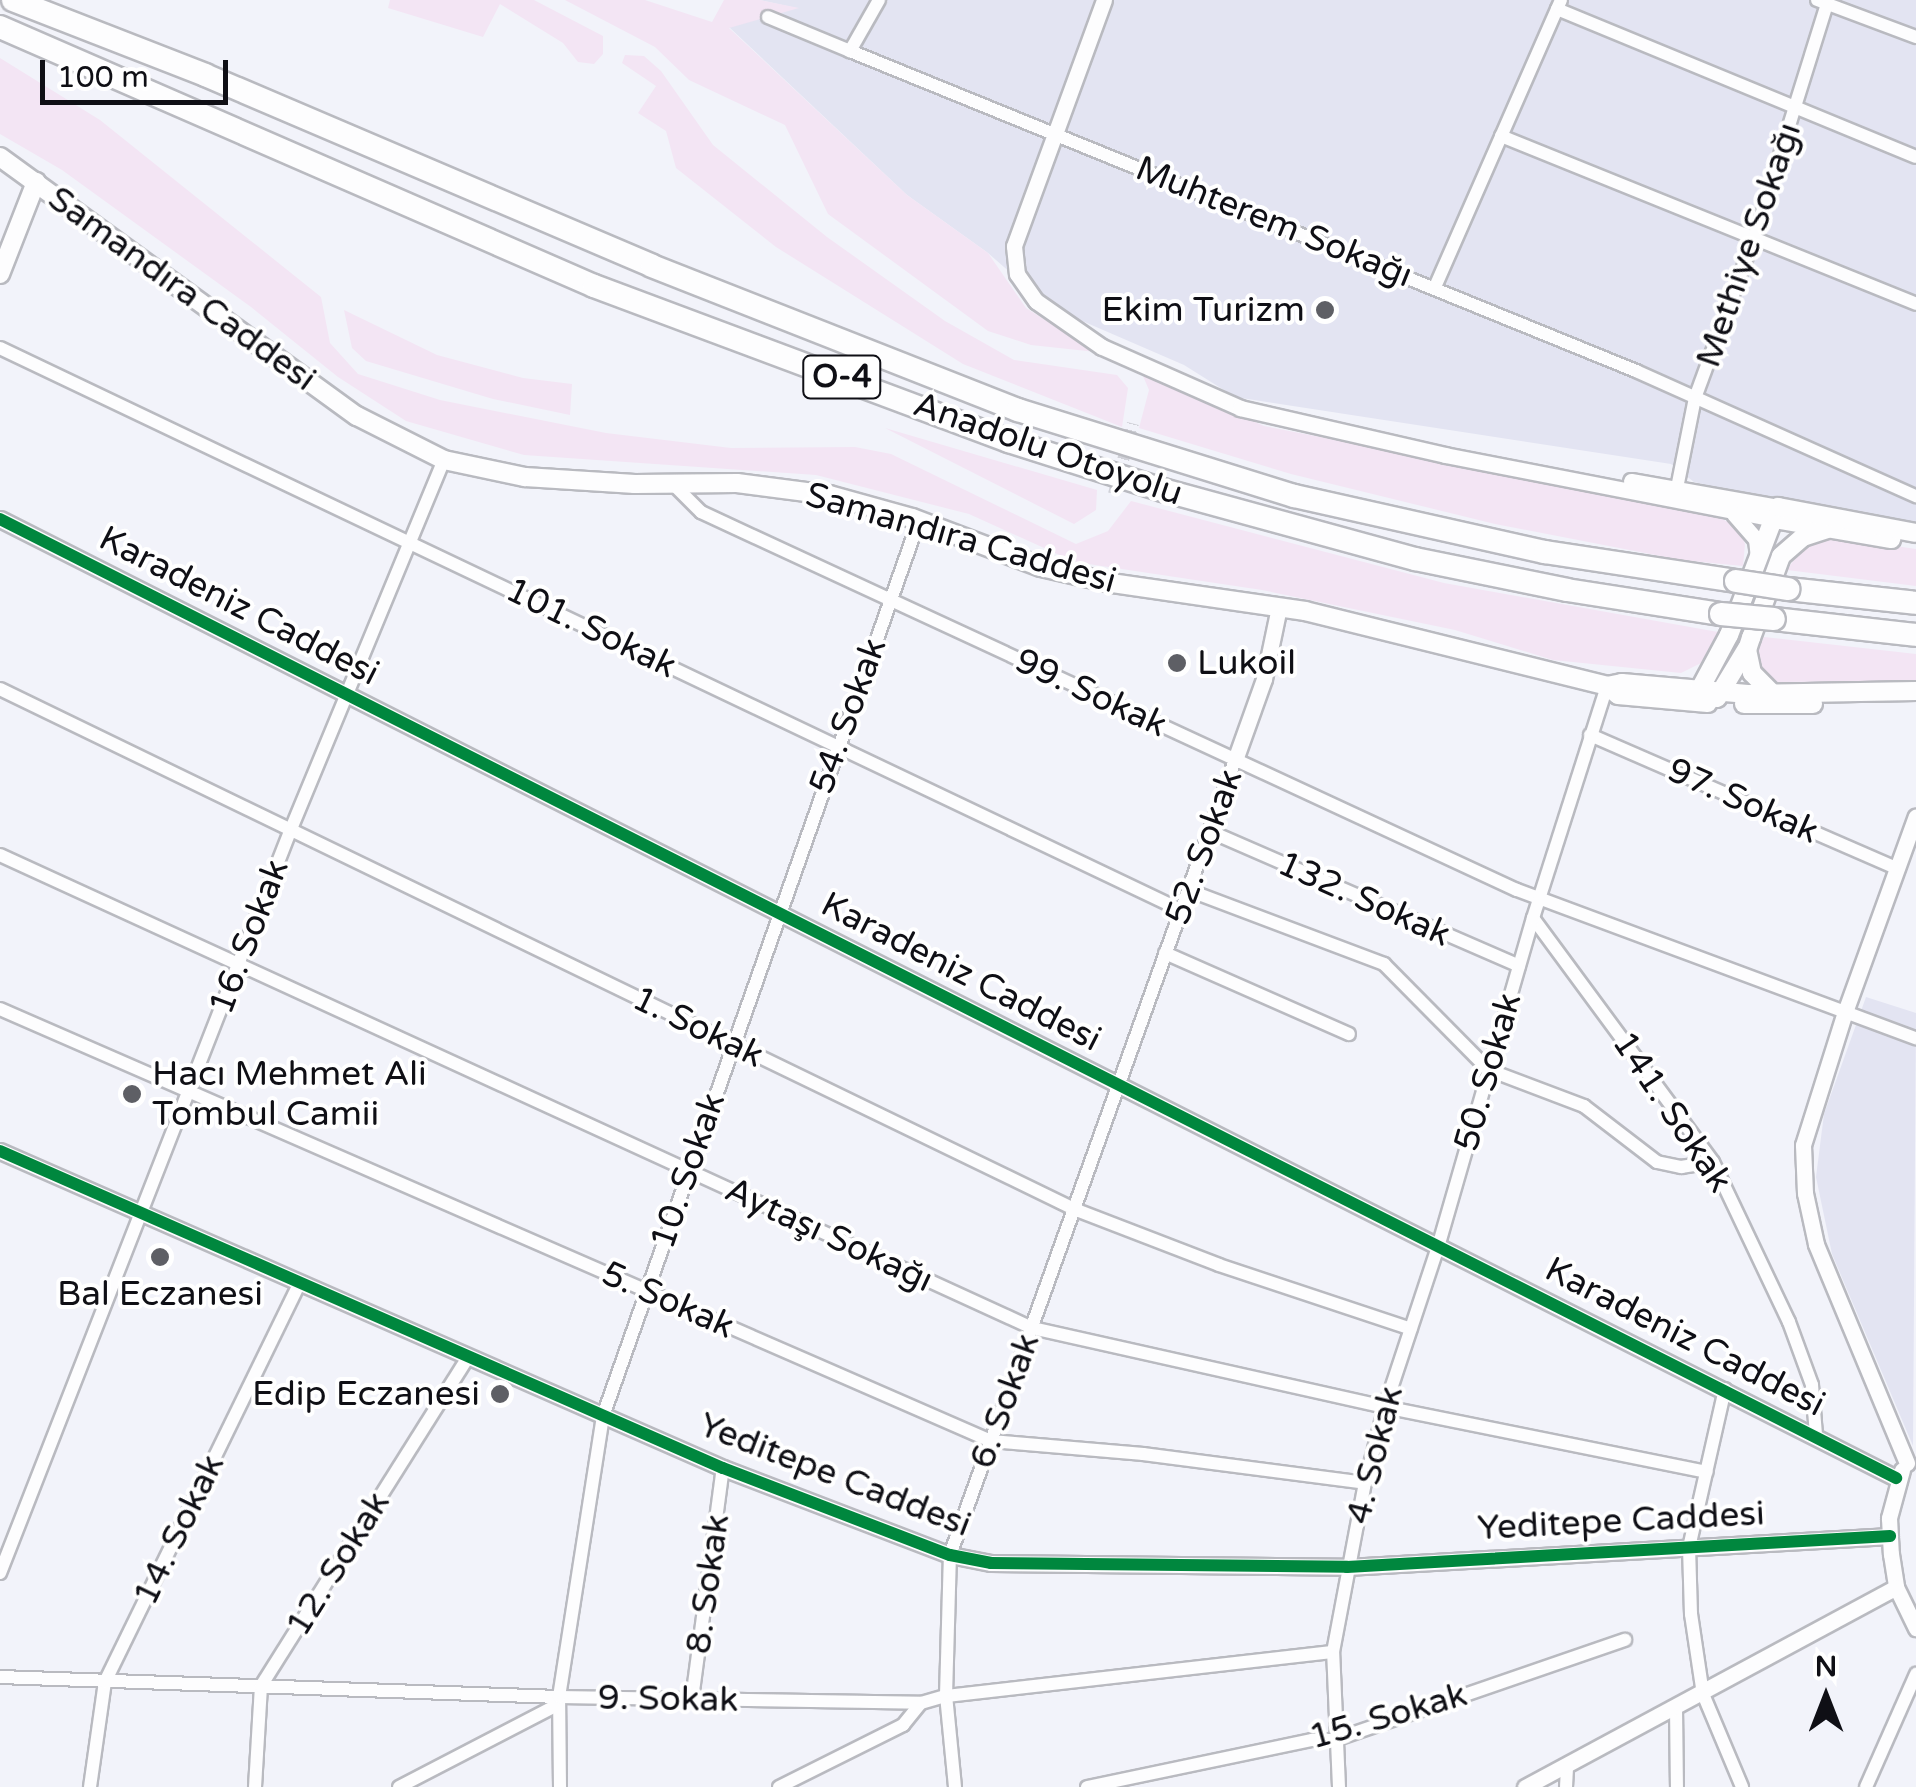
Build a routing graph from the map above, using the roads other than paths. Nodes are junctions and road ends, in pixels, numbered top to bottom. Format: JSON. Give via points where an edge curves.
{"nodes":[{"id":1,"x":13,"y":0,"type":"edge"},
{"id":2,"x":878,"y":0,"type":"edge"},
{"id":3,"x":1104,"y":0,"type":"edge"},
{"id":4,"x":1822,"y":2,"type":"edge"},
{"id":5,"x":1559,"y":5,"type":"edge"},
{"id":6,"x":768,"y":18,"type":"dead end"},
{"id":7,"x":0,"y":27,"type":"edge"},
{"id":8,"x":1916,"y":36,"type":"edge"},
{"id":9,"x":850,"y":51,"type":"junction"},
{"id":10,"x":1796,"y":107,"type":"junction"},
{"id":11,"x":1054,"y":134,"type":"junction"},
{"id":12,"x":1502,"y":136,"type":"junction"},
{"id":13,"x":0,"y":157,"type":"edge"},
{"id":14,"x":1916,"y":158,"type":"edge"},
{"id":15,"x":36,"y":182,"type":"junction"},
{"id":16,"x":1755,"y":235,"type":"junction"},
{"id":17,"x":0,"y":274,"type":"edge"},
{"id":18,"x":1435,"y":287,"type":"junction"},
{"id":19,"x":1916,"y":304,"type":"edge"},
{"id":20,"x":0,"y":348,"type":"edge"},
{"id":21,"x":1696,"y":398,"type":"junction"},
{"id":22,"x":444,"y":460,"type":"junction"},
{"id":23,"x":1558,"y":475,"type":"junction"},
{"id":24,"x":673,"y":484,"type":"junction"},
{"id":25,"x":1676,"y":488,"type":"junction"},
{"id":26,"x":1916,"y":496,"type":"edge"},
{"id":27,"x":1731,"y":512,"type":"junction"},
{"id":28,"x":1776,"y":513,"type":"junction"},
{"id":29,"x":1795,"y":517,"type":"junction"},
{"id":30,"x":0,"y":519,"type":"edge"},
{"id":31,"x":919,"y":520,"type":"junction"},
{"id":32,"x":1827,"y":529,"type":"junction"},
{"id":33,"x":1916,"y":533,"type":"edge"},
{"id":34,"x":410,"y":542,"type":"junction"},
{"id":35,"x":1916,"y":544,"type":"edge"},
{"id":36,"x":1781,"y":556,"type":"junction"},
{"id":37,"x":1758,"y":559,"type":"junction"},
{"id":38,"x":890,"y":600,"type":"junction"},
{"id":39,"x":1916,"y":603,"type":"edge"},
{"id":40,"x":1280,"y":607,"type":"junction"},
{"id":41,"x":1916,"y":635,"type":"edge"},
{"id":42,"x":1750,"y":638,"type":"junction"},
{"id":43,"x":1714,"y":662,"type":"junction"},
{"id":44,"x":1607,"y":686,"type":"junction"},
{"id":45,"x":1665,"y":686,"type":"junction"},
{"id":46,"x":0,"y":688,"type":"edge"},
{"id":47,"x":1916,"y":690,"type":"edge"},
{"id":48,"x":1771,"y":692,"type":"junction"},
{"id":49,"x":345,"y":693,"type":"junction"},
{"id":50,"x":1709,"y":697,"type":"junction"},
{"id":51,"x":1916,"y":701,"type":"edge"},
{"id":52,"x":1590,"y":734,"type":"junction"},
{"id":53,"x":837,"y":746,"type":"junction"},
{"id":54,"x":1235,"y":760,"type":"junction"},
{"id":55,"x":1916,"y":816,"type":"edge"},
{"id":56,"x":291,"y":829,"type":"junction"},
{"id":57,"x":1209,"y":831,"type":"junction"},
{"id":58,"x":0,"y":855,"type":"edge"},
{"id":59,"x":1896,"y":868,"type":"junction"},
{"id":60,"x":1188,"y":890,"type":"junction"},
{"id":61,"x":1540,"y":897,"type":"junction"},
{"id":62,"x":1181,"y":910,"type":"junction"},
{"id":63,"x":777,"y":912,"type":"junction"},
{"id":64,"x":1533,"y":918,"type":"junction"},
{"id":65,"x":1165,"y":954,"type":"junction"},
{"id":66,"x":240,"y":964,"type":"junction"},
{"id":67,"x":1519,"y":966,"type":"junction"},
{"id":68,"x":0,"y":1009,"type":"edge"},
{"id":69,"x":1845,"y":1012,"type":"junction"},
{"id":70,"x":1350,"y":1034,"type":"dead end"},
{"id":71,"x":1916,"y":1038,"type":"edge"},
{"id":72,"x":732,"y":1043,"type":"junction"},
{"id":73,"x":1489,"y":1070,"type":"junction"},
{"id":74,"x":1118,"y":1085,"type":"junction"},
{"id":75,"x":188,"y":1090,"type":"junction"},
{"id":76,"x":0,"y":1151,"type":"edge"},
{"id":77,"x":1713,"y":1162,"type":"junction"},
{"id":78,"x":688,"y":1170,"type":"junction"},
{"id":79,"x":1074,"y":1209,"type":"junction"},
{"id":80,"x":138,"y":1212,"type":"junction"},
{"id":81,"x":1438,"y":1247,"type":"junction"},
{"id":82,"x":300,"y":1283,"type":"junction"},
{"id":83,"x":646,"y":1290,"type":"junction"},
{"id":84,"x":1032,"y":1328,"type":"junction"},
{"id":85,"x":1410,"y":1329,"type":"junction"},
{"id":86,"x":468,"y":1357,"type":"junction"},
{"id":87,"x":1725,"y":1390,"type":"junction"},
{"id":88,"x":1384,"y":1406,"type":"junction"},
{"id":89,"x":602,"y":1416,"type":"junction"},
{"id":90,"x":1816,"y":1436,"type":"junction"},
{"id":91,"x":991,"y":1441,"type":"junction"},
{"id":92,"x":1911,"y":1460,"type":"edge"},
{"id":93,"x":724,"y":1468,"type":"junction"},
{"id":94,"x":1706,"y":1472,"type":"junction"},
{"id":95,"x":1896,"y":1478,"type":"junction"},
{"id":96,"x":1365,"y":1483,"type":"junction"},
{"id":97,"x":1890,"y":1536,"type":"junction"},
{"id":98,"x":1689,"y":1548,"type":"junction"},
{"id":99,"x":950,"y":1555,"type":"junction"},
{"id":100,"x":1347,"y":1568,"type":"junction"},
{"id":101,"x":0,"y":1573,"type":"edge"},
{"id":102,"x":1896,"y":1588,"type":"junction"},
{"id":103,"x":1916,"y":1628,"type":"edge"},
{"id":104,"x":1626,"y":1640,"type":"dead end"},
{"id":105,"x":1333,"y":1652,"type":"junction"},
{"id":106,"x":1916,"y":1674,"type":"edge"},
{"id":107,"x":0,"y":1677,"type":"edge"},
{"id":108,"x":104,"y":1682,"type":"junction"},
{"id":109,"x":262,"y":1686,"type":"junction"},
{"id":110,"x":1703,"y":1694,"type":"junction"},
{"id":111,"x":946,"y":1696,"type":"junction"},
{"id":112,"x":692,"y":1699,"type":"junction"},
{"id":113,"x":559,"y":1700,"type":"junction"},
{"id":114,"x":922,"y":1704,"type":"junction"},
{"id":115,"x":1676,"y":1708,"type":"junction"},
{"id":116,"x":1334,"y":1740,"type":"junction"},
{"id":117,"x":1567,"y":1765,"type":"junction"},
{"id":118,"x":90,"y":1787,"type":"edge"},
{"id":119,"x":255,"y":1787,"type":"edge"},
{"id":120,"x":399,"y":1787,"type":"edge"},
{"id":121,"x":560,"y":1787,"type":"edge"},
{"id":122,"x":779,"y":1787,"type":"edge"},
{"id":123,"x":955,"y":1787,"type":"edge"},
{"id":124,"x":1087,"y":1787,"type":"edge"},
{"id":125,"x":1339,"y":1787,"type":"edge"},
{"id":126,"x":1525,"y":1787,"type":"edge"},
{"id":127,"x":1566,"y":1787,"type":"edge"},
{"id":128,"x":1677,"y":1787,"type":"edge"},
{"id":129,"x":1742,"y":1787,"type":"edge"},
{"id":130,"x":1866,"y":1787,"type":"edge"}],
"edges":[{"from":1,"to":39,"type":"highway","name":"Anadolu Otoyolu","number":"O-4","bridge":true,"via":[[1018,410],[1313,501],[1545,552]]},
{"from":2,"to":9,"type":"street"},
{"from":3,"to":11,"type":"street"},
{"from":4,"to":8,"type":"street"},
{"from":4,"to":10,"type":"street","name":"Methiye Sokağı"},
{"from":5,"to":10,"type":"street"},
{"from":5,"to":12,"type":"street"},
{"from":6,"to":9,"type":"street","name":"Muhterem Sokağı"},
{"from":7,"to":41,"type":"highway","name":"Anadolu Otoyolu","number":"O-4","bridge":true,"via":[[594,286],[1009,441],[1163,490],[1415,559],[1566,590]]},
{"from":9,"to":11,"type":"street","name":"Muhterem Sokağı"},
{"from":10,"to":14,"type":"street"},
{"from":10,"to":16,"type":"street","name":"Methiye Sokağı"},
{"from":11,"to":18,"type":"street","name":"Muhterem Sokağı"},
{"from":11,"to":23,"type":"street","via":[[1014,246],[1017,274],[1036,301],[1102,347],[1240,408]]},
{"from":12,"to":16,"type":"street"},
{"from":12,"to":18,"type":"street"},
{"from":13,"to":15,"type":"main road","name":"Samandıra Caddesi"},
{"from":15,"to":17,"type":"main road"},
{"from":15,"to":22,"type":"main road","name":"Samandıra Caddesi","via":[[357,416]]},
{"from":16,"to":19,"type":"street"},
{"from":16,"to":21,"type":"street","name":"Methiye Sokağı"},
{"from":18,"to":21,"type":"street","name":"Muhterem Sokağı"},
{"from":20,"to":34,"type":"street","name":"101. Sokak"},
{"from":21,"to":25,"type":"street","name":"Methiye Sokağı"},
{"from":21,"to":26,"type":"street","name":"Muhterem Sokağı"},
{"from":22,"to":24,"type":"main road","name":"Samandıra Caddesi","via":[[525,477]]},
{"from":22,"to":34,"type":"street","name":"16. Sokak"},
{"from":23,"to":25,"type":"street"},
{"from":23,"to":27,"type":"street"},
{"from":24,"to":31,"type":"main road","name":"Samandıra Caddesi","via":[[736,483],[829,495]]},
{"from":24,"to":38,"type":"street","name":"99. Sokak","via":[[701,512]]},
{"from":25,"to":28,"type":"street"},
{"from":27,"to":28,"type":"street"},
{"from":27,"to":37,"type":"street","via":[[1756,540]]},
{"from":28,"to":29,"type":"main road"},
{"from":28,"to":37,"type":"main road"},
{"from":29,"to":32,"type":"main road"},
{"from":29,"to":33,"type":"main road"},
{"from":29,"to":36,"type":"main road"},
{"from":30,"to":49,"type":"street","name":"Karadeniz Caddesi"},
{"from":31,"to":38,"type":"street","name":"54. Sokak"},
{"from":31,"to":40,"type":"main road","name":"Samandıra Caddesi","via":[[1041,567]]},
{"from":32,"to":35,"type":"main road"},
{"from":32,"to":36,"type":"main road","via":[[1803,537]]},
{"from":34,"to":49,"type":"street","name":"16. Sokak"},
{"from":34,"to":53,"type":"street","name":"101. Sokak"},
{"from":36,"to":42,"type":"main road"},
{"from":37,"to":43,"type":"main road"},
{"from":38,"to":53,"type":"street","name":"54. Sokak"},
{"from":38,"to":54,"type":"street","name":"99. Sokak"},
{"from":40,"to":44,"type":"main road","name":"Samandıra Caddesi"},
{"from":40,"to":54,"type":"street","name":"52. Sokak"},
{"from":42,"to":48,"type":"main road","via":[[1752,673]]},
{"from":42,"to":50,"type":"main road"},
{"from":43,"to":45,"type":"main road","via":[[1689,682]]},
{"from":43,"to":50,"type":"main road"},
{"from":44,"to":45,"type":"main road","name":"Samandıra Caddesi"},
{"from":44,"to":50,"type":"main road","via":[[1618,695]]},
{"from":44,"to":52,"type":"street","name":"50. Sokak"},
{"from":45,"to":50,"type":"main road","name":"Samandıra Caddesi"},
{"from":46,"to":56,"type":"street","name":"1. Sokak"},
{"from":47,"to":48,"type":"main road","name":"Samandıra Caddesi"},
{"from":48,"to":50,"type":"main road","name":"Samandıra Caddesi"},
{"from":49,"to":56,"type":"street","name":"16. Sokak"},
{"from":49,"to":63,"type":"street","name":"Karadeniz Caddesi"},
{"from":50,"to":51,"type":"main road"},
{"from":52,"to":59,"type":"street","name":"97. Sokak"},
{"from":52,"to":61,"type":"street","name":"50. Sokak"},
{"from":53,"to":62,"type":"street","name":"101. Sokak"},
{"from":53,"to":63,"type":"street","name":"54. Sokak"},
{"from":54,"to":57,"type":"street","name":"52. Sokak"},
{"from":54,"to":61,"type":"street","name":"99. Sokak"},
{"from":55,"to":59,"type":"street"},
{"from":56,"to":66,"type":"street","name":"16. Sokak"},
{"from":56,"to":72,"type":"street","name":"1. Sokak"},
{"from":57,"to":60,"type":"street","name":"52. Sokak"},
{"from":57,"to":67,"type":"street","name":"132. Sokak"},
{"from":58,"to":66,"type":"street","name":"Aytaşı Sokağı"},
{"from":59,"to":69,"type":"street"},
{"from":60,"to":62,"type":"street","name":"52. Sokak"},
{"from":60,"to":73,"type":"street","via":[[1384,964]]},
{"from":61,"to":64,"type":"street","name":"50. Sokak"},
{"from":61,"to":69,"type":"street"},
{"from":62,"to":65,"type":"street","name":"52. Sokak"},
{"from":63,"to":72,"type":"street","name":"10. Sokak"},
{"from":63,"to":74,"type":"street","name":"Karadeniz Caddesi"},
{"from":64,"to":67,"type":"street","name":"50. Sokak"},
{"from":64,"to":77,"type":"street","name":"141. Sokak"},
{"from":65,"to":70,"type":"street"},
{"from":65,"to":74,"type":"street","name":"52. Sokak"},
{"from":66,"to":75,"type":"street","name":"16. Sokak"},
{"from":66,"to":78,"type":"street","name":"Aytaşı Sokağı"},
{"from":67,"to":73,"type":"street","name":"50. Sokak"},
{"from":68,"to":75,"type":"street","name":"5. Sokak"},
{"from":69,"to":71,"type":"street"},
{"from":69,"to":92,"type":"street","via":[[1803,1144],[1804,1193],[1845,1323]]},
{"from":72,"to":78,"type":"street","name":"10. Sokak"},
{"from":72,"to":79,"type":"street","name":"1. Sokak"},
{"from":73,"to":77,"type":"street","via":[[1584,1106],[1657,1162]]},
{"from":73,"to":81,"type":"street","name":"50. Sokak"},
{"from":74,"to":79,"type":"street","name":"6. Sokak"},
{"from":74,"to":81,"type":"street","name":"Karadeniz Caddesi"},
{"from":75,"to":80,"type":"street","name":"16. Sokak"},
{"from":75,"to":83,"type":"street","name":"5. Sokak"},
{"from":76,"to":80,"type":"street","name":"Yeditepe Caddesi"},
{"from":77,"to":90,"type":"street","name":"141. Sokak","via":[[1789,1322],[1812,1386]]},
{"from":78,"to":83,"type":"street","name":"10. Sokak"},
{"from":78,"to":84,"type":"street","name":"Aytaşı Sokağı"},
{"from":79,"to":84,"type":"street","name":"6. Sokak"},
{"from":79,"to":85,"type":"street","name":"1. Sokak"},
{"from":80,"to":82,"type":"street","name":"Yeditepe Caddesi"},
{"from":80,"to":101,"type":"street","name":"16. Sokak"},
{"from":81,"to":85,"type":"street","name":"4. Sokak"},
{"from":81,"to":87,"type":"street","name":"Karadeniz Caddesi"},
{"from":82,"to":86,"type":"street","name":"Yeditepe Caddesi"},
{"from":82,"to":108,"type":"street","name":"14. Sokak"},
{"from":83,"to":89,"type":"street","name":"10. Sokak"},
{"from":83,"to":91,"type":"street","name":"5. Sokak"},
{"from":84,"to":88,"type":"street","name":"Aytaşı Sokağı"},
{"from":84,"to":91,"type":"street","name":"6. Sokak"},
{"from":85,"to":88,"type":"street","name":"4. Sokak"},
{"from":86,"to":89,"type":"street","name":"Yeditepe Caddesi"},
{"from":86,"to":109,"type":"street","name":"12. Sokak"},
{"from":87,"to":90,"type":"street","name":"Karadeniz Caddesi"},
{"from":87,"to":94,"type":"street"},
{"from":88,"to":94,"type":"street","name":"Aytaşı Sokağı"},
{"from":88,"to":96,"type":"street","name":"4. Sokak"},
{"from":89,"to":93,"type":"street","name":"Yeditepe Caddesi"},
{"from":89,"to":113,"type":"street","name":"10. Sokak"},
{"from":90,"to":95,"type":"street","name":"Karadeniz Caddesi"},
{"from":91,"to":96,"type":"street","name":"5. Sokak"},
{"from":91,"to":99,"type":"street","name":"6. Sokak"},
{"from":92,"to":95,"type":"street"},
{"from":93,"to":99,"type":"street","name":"Yeditepe Caddesi"},
{"from":93,"to":112,"type":"street","name":"8. Sokak"},
{"from":94,"to":98,"type":"street"},
{"from":95,"to":97,"type":"street"},
{"from":96,"to":100,"type":"street","name":"4. Sokak"},
{"from":97,"to":98,"type":"street","name":"Yeditepe Caddesi"},
{"from":97,"to":102,"type":"street"},
{"from":98,"to":100,"type":"street","name":"Yeditepe Caddesi"},
{"from":98,"to":110,"type":"street"},
{"from":99,"to":100,"type":"street","name":"Yeditepe Caddesi","via":[[991,1563]]},
{"from":99,"to":111,"type":"street","name":"6. Sokak"},
{"from":100,"to":105,"type":"street","name":"4. Sokak"},
{"from":102,"to":103,"type":"street"},
{"from":102,"to":110,"type":"street"},
{"from":104,"to":116,"type":"street","name":"15. Sokak"},
{"from":105,"to":111,"type":"street","name":"9. Sokak"},
{"from":105,"to":116,"type":"street","name":"4. Sokak"},
{"from":106,"to":130,"type":"street"},
{"from":107,"to":108,"type":"street","name":"9. Sokak"},
{"from":108,"to":109,"type":"street","name":"9. Sokak"},
{"from":108,"to":118,"type":"street","name":"14. Sokak"},
{"from":109,"to":113,"type":"street","name":"9. Sokak"},
{"from":109,"to":119,"type":"street","name":"12. Sokak"},
{"from":110,"to":115,"type":"street"},
{"from":110,"to":129,"type":"street"},
{"from":111,"to":114,"type":"street","name":"9. Sokak"},
{"from":111,"to":123,"type":"street","name":"6. Sokak"},
{"from":112,"to":113,"type":"street","name":"9. Sokak"},
{"from":112,"to":114,"type":"street","name":"9. Sokak"},
{"from":113,"to":120,"type":"street"},
{"from":113,"to":121,"type":"street","name":"10. Sokak"},
{"from":114,"to":122,"type":"street","via":[[903,1725]]},
{"from":115,"to":117,"type":"street"},
{"from":115,"to":128,"type":"street"},
{"from":116,"to":124,"type":"street","name":"15. Sokak"},
{"from":116,"to":125,"type":"street","name":"4. Sokak"},
{"from":117,"to":126,"type":"street"},
{"from":117,"to":127,"type":"street"}]}
